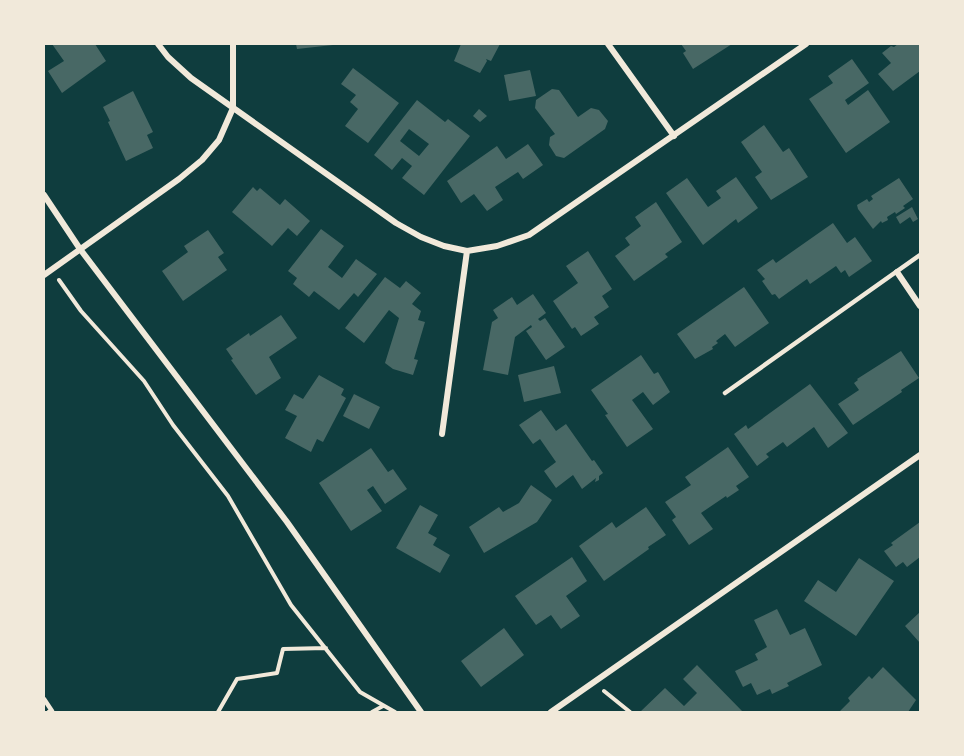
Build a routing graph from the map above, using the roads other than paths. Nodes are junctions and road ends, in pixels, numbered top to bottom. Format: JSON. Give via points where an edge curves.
{"nodes":[{"id":1,"x":158,"y":44,"type":"edge"},
{"id":2,"x":233,"y":44,"type":"edge"},
{"id":3,"x":608,"y":44,"type":"edge"},
{"id":4,"x":806,"y":44,"type":"edge"},
{"id":5,"x":234,"y":108,"type":"junction"},
{"id":6,"x":674,"y":136,"type":"junction"},
{"id":7,"x":44,"y":195,"type":"edge"},
{"id":8,"x":80,"y":249,"type":"junction"},
{"id":9,"x":467,"y":252,"type":"junction"},
{"id":10,"x":921,"y":255,"type":"edge"},
{"id":11,"x":897,"y":272,"type":"junction"},
{"id":12,"x":44,"y":275,"type":"edge"},
{"id":13,"x":921,"y":306,"type":"edge"},
{"id":14,"x":724,"y":393,"type":"dead end"},
{"id":15,"x":442,"y":434,"type":"dead end"},
{"id":16,"x":921,"y":455,"type":"edge"},
{"id":17,"x":44,"y":699,"type":"edge"},
{"id":18,"x":49,"y":712,"type":"edge"},
{"id":19,"x":421,"y":712,"type":"edge"},
{"id":20,"x":552,"y":712,"type":"edge"}],
"edges":[{"from":1,"to":5,"type":"street","via":[[191,78]]},
{"from":2,"to":5,"type":"street"},
{"from":3,"to":6,"type":"street"},
{"from":4,"to":6,"type":"street"},
{"from":5,"to":8,"type":"street","via":[[219,140],[202,160]]},
{"from":5,"to":9,"type":"street","via":[[396,223],[444,246]]},
{"from":6,"to":9,"type":"street","via":[[529,235]]},
{"from":7,"to":8,"type":"street"},
{"from":8,"to":12,"type":"street"},
{"from":8,"to":19,"type":"street","via":[[287,522]]},
{"from":9,"to":15,"type":"street"},
{"from":10,"to":11,"type":"lane"},
{"from":11,"to":13,"type":"street"},
{"from":11,"to":14,"type":"lane"},
{"from":16,"to":20,"type":"street"},
{"from":17,"to":18,"type":"lane","via":[[52,711]]}]}
